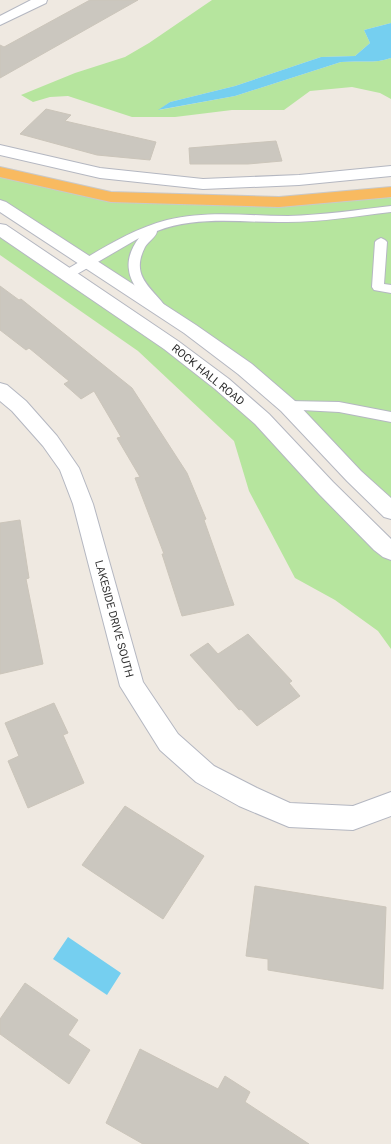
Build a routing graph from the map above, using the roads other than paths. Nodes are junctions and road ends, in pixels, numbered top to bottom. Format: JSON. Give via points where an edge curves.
{"nodes":[{"id":1,"x":41,"y":0,"type":"edge"},
{"id":2,"x":0,"y":21,"type":"edge"},
{"id":3,"x":0,"y":150,"type":"edge"},
{"id":4,"x":391,"y":171,"type":"edge"},
{"id":5,"x":0,"y":172,"type":"edge"},
{"id":6,"x":391,"y":192,"type":"edge"},
{"id":7,"x":0,"y":205,"type":"edge"},
{"id":8,"x":391,"y":209,"type":"edge"},
{"id":9,"x":170,"y":223,"type":"junction"},
{"id":10,"x":0,"y":229,"type":"edge"},
{"id":11,"x":381,"y":242,"type":"dead end"},
{"id":12,"x":88,"y":262,"type":"junction"},
{"id":13,"x":68,"y":274,"type":"junction"},
{"id":14,"x":391,"y":289,"type":"edge"},
{"id":15,"x":162,"y":310,"type":"junction"},
{"id":16,"x":0,"y":390,"type":"edge"},
{"id":17,"x":288,"y":406,"type":"junction"},
{"id":18,"x":391,"y":417,"type":"edge"},
{"id":19,"x":391,"y":511,"type":"edge"},
{"id":20,"x":391,"y":551,"type":"edge"},
{"id":21,"x":391,"y":804,"type":"edge"}],
"edges":[{"from":1,"to":2,"type":"main road"},
{"from":3,"to":4,"type":"main road","via":[[100,173],[203,184],[299,180]]},
{"from":5,"to":6,"type":"highway","via":[[111,197],[279,202]]},
{"from":7,"to":12,"type":"main road"},
{"from":8,"to":9,"type":"lane","via":[[290,219],[227,217]]},
{"from":9,"to":12,"type":"lane","via":[[143,232]]},
{"from":9,"to":15,"type":"lane","via":[[147,235],[137,249],[134,260],[139,284]]},
{"from":10,"to":13,"type":"main road","name":"ROCK HALL ROAD"},
{"from":11,"to":14,"type":"lane","via":[[378,287]]},
{"from":12,"to":13,"type":"lane"},
{"from":12,"to":15,"type":"main road"},
{"from":13,"to":20,"type":"main road","name":"ROCK HALL ROAD","via":[[171,345],[262,418],[332,494]]},
{"from":15,"to":17,"type":"main road","via":[[244,369]]},
{"from":16,"to":21,"type":"main road","name":"LAKESIDE DRIVE SOUTH","via":[[19,406],[50,441],[69,468],[83,504],[132,686],[169,742],[205,774],[289,815],[354,818]]},
{"from":17,"to":18,"type":"lane","via":[[339,407]]},
{"from":17,"to":19,"type":"main road"}]}
